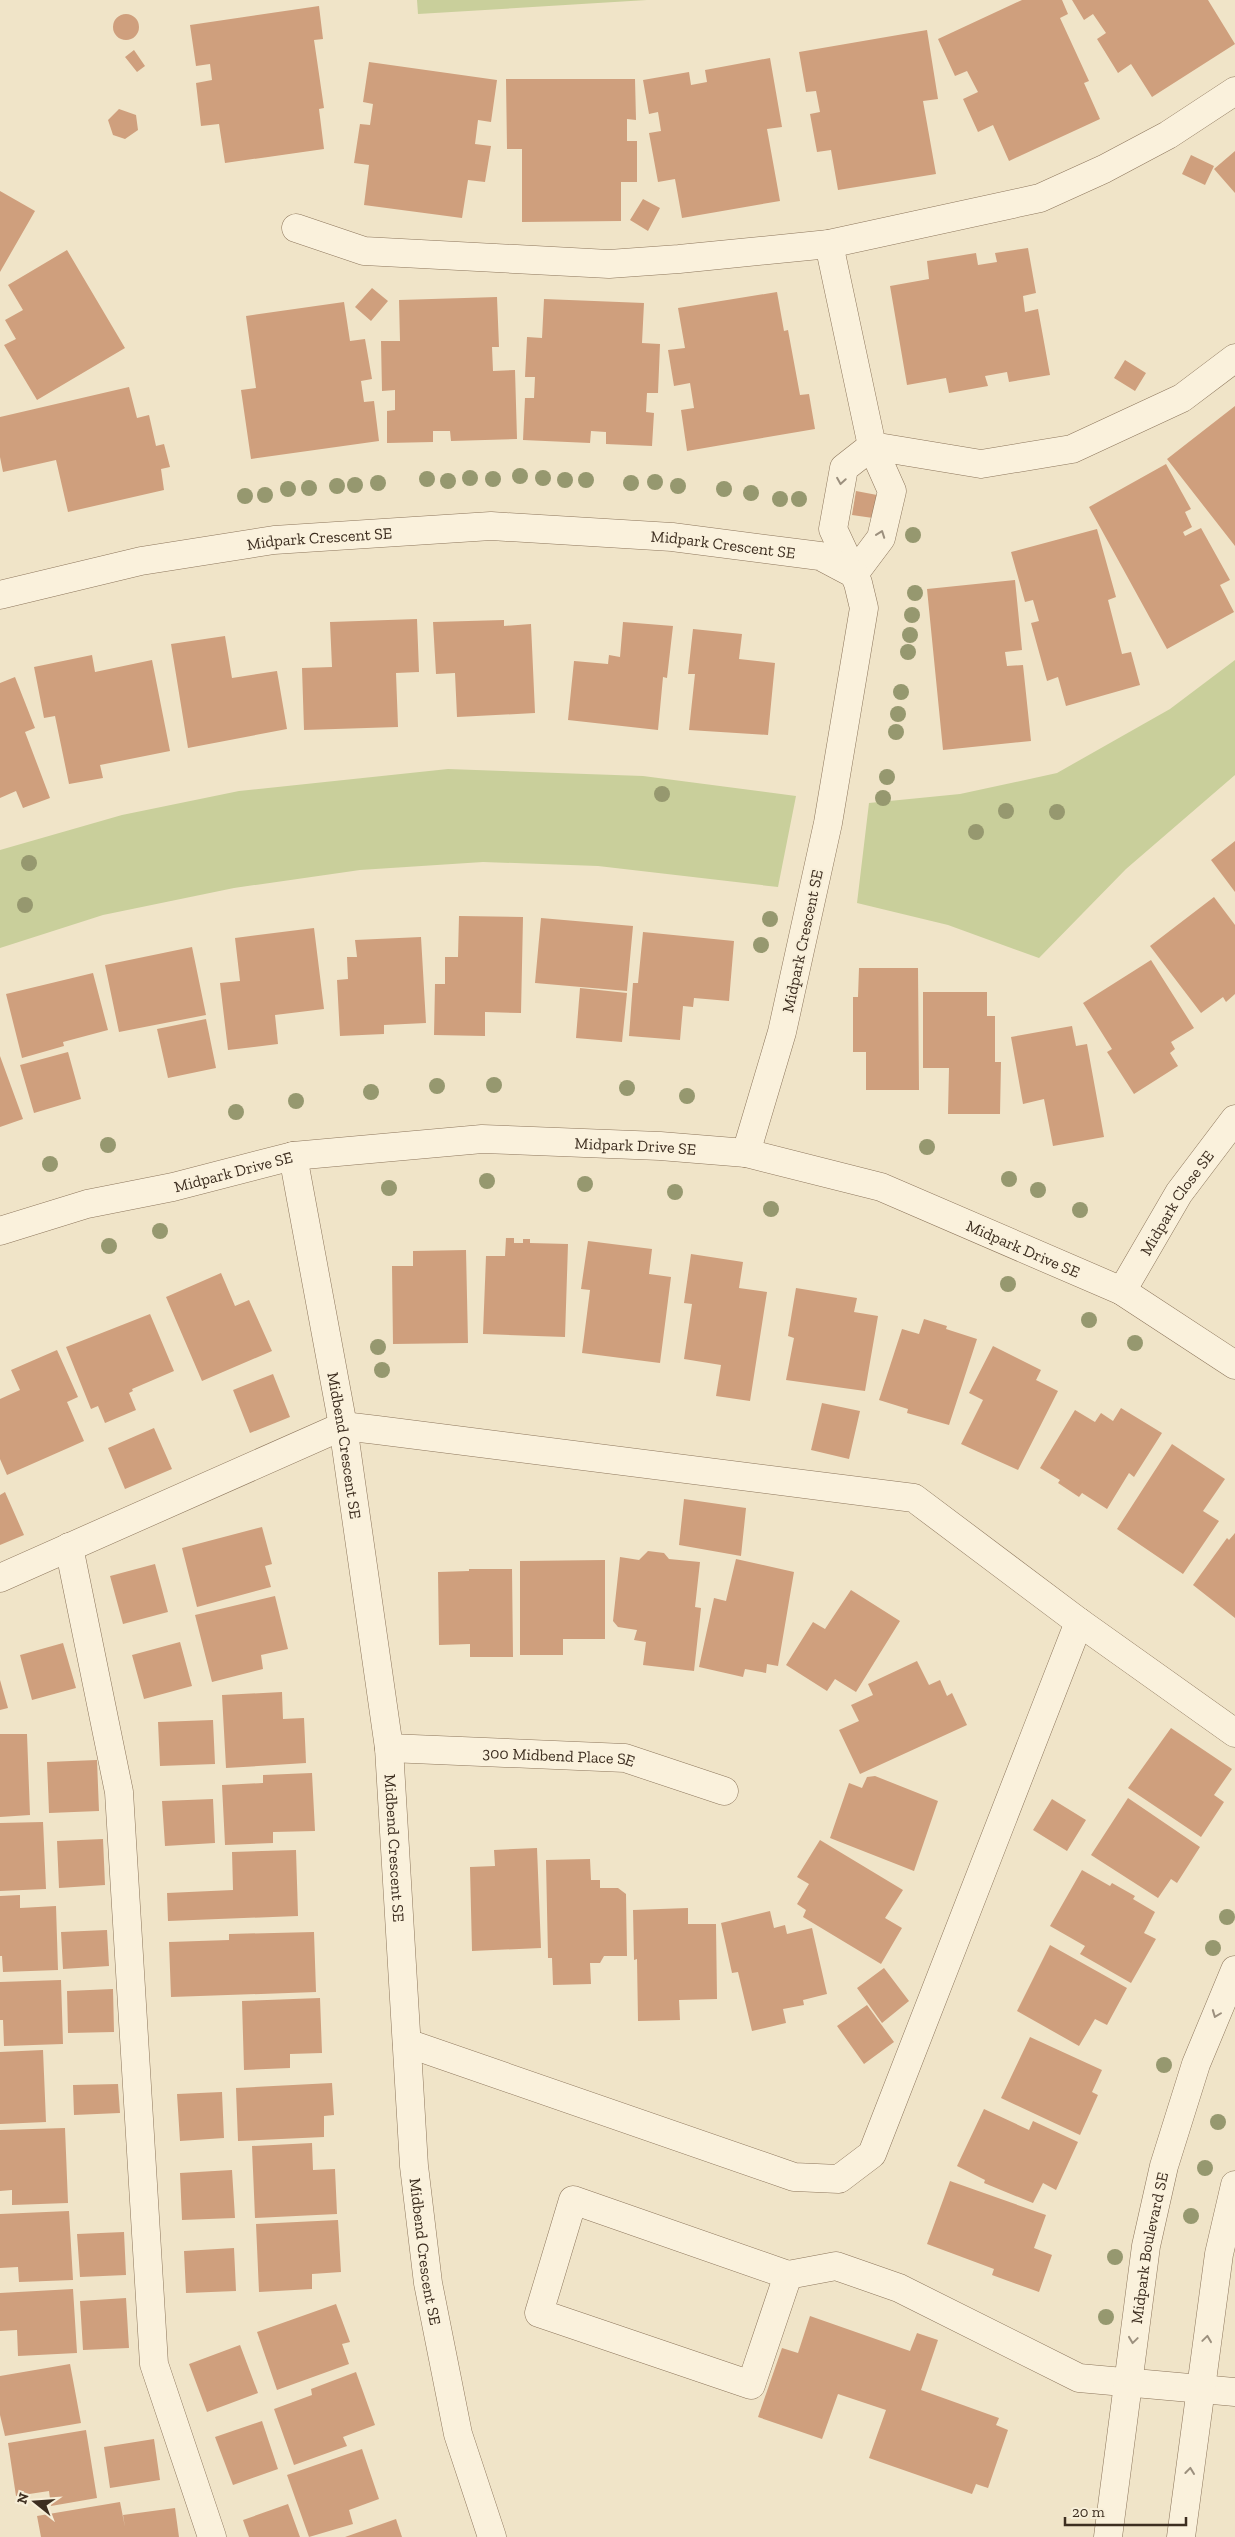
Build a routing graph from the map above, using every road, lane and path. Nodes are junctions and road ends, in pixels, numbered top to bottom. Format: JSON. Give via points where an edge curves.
{"nodes":[{"id":1,"x":1235,"y":91,"type":"edge"},
{"id":2,"x":296,"y":228,"type":"dead end"},
{"id":3,"x":829,"y":244,"type":"junction"},
{"id":4,"x":1235,"y":358,"type":"edge"},
{"id":5,"x":872,"y":446,"type":"junction"},
{"id":6,"x":854,"y":574,"type":"junction"},
{"id":7,"x":0,"y":595,"type":"edge"},
{"id":8,"x":1235,"y":1119,"type":"edge"},
{"id":9,"x":746,"y":1154,"type":"junction"},
{"id":10,"x":293,"y":1156,"type":"junction"},
{"id":11,"x":0,"y":1231,"type":"edge"},
{"id":12,"x":1122,"y":1291,"type":"junction"},
{"id":13,"x":1235,"y":1366,"type":"edge"},
{"id":14,"x":343,"y":1426,"type":"junction"},
{"id":15,"x":69,"y":1547,"type":"junction"},
{"id":16,"x":0,"y":1578,"type":"edge"},
{"id":17,"x":1079,"y":1622,"type":"junction"},
{"id":18,"x":1235,"y":1733,"type":"edge"},
{"id":19,"x":389,"y":1748,"type":"junction"},
{"id":20,"x":724,"y":1791,"type":"dead end"},
{"id":21,"x":1235,"y":1970,"type":"edge"},
{"id":22,"x":407,"y":2043,"type":"junction"},
{"id":23,"x":1235,"y":2185,"type":"edge"},
{"id":24,"x":788,"y":2275,"type":"junction"},
{"id":25,"x":1127,"y":2382,"type":"junction"},
{"id":26,"x":1200,"y":2388,"type":"junction"},
{"id":27,"x":1235,"y":2392,"type":"edge"},
{"id":28,"x":212,"y":2537,"type":"edge"},
{"id":29,"x":492,"y":2537,"type":"edge"},
{"id":30,"x":1108,"y":2537,"type":"edge"},
{"id":31,"x":1181,"y":2537,"type":"edge"}],
"edges":[{"from":1,"to":3,"type":"street","via":[[1168,135],[1104,170],[1040,198]]},
{"from":2,"to":3,"type":"street","via":[[364,251],[608,264]]},
{"from":3,"to":5,"type":"street"},
{"from":4,"to":5,"type":"street","via":[[1182,398],[1072,450],[981,464]]},
{"from":6,"to":5,"type":"street","one_way":true,"via":[[881,538],[892,491]]},
{"from":5,"to":6,"type":"street","one_way":true,"via":[[844,468],[833,529]]},
{"from":6,"to":7,"type":"street","name":"Midpark Crescent SE","via":[[820,556],[672,537],[491,526],[274,540],[141,561]]},
{"from":6,"to":9,"type":"street","name":"Midpark Crescent SE","via":[[864,608],[828,823],[782,1032]]},
{"from":8,"to":12,"type":"street","name":"Midpark Close SE","via":[[1179,1193]]},
{"from":9,"to":10,"type":"street","name":"Midpark Drive SE","via":[[660,1146],[482,1139]]},
{"from":9,"to":12,"type":"street","name":"Midpark Drive SE","via":[[881,1186]]},
{"from":10,"to":11,"type":"street","name":"Midpark Drive SE","via":[[173,1187],[87,1204]]},
{"from":10,"to":14,"type":"street","name":"Midbend Crescent SE"},
{"from":12,"to":13,"type":"street","name":"Midpark Drive SE"},
{"from":14,"to":15,"type":"street"},
{"from":14,"to":17,"type":"street","via":[[914,1498]]},
{"from":14,"to":19,"type":"street","name":"Midbend Crescent SE"},
{"from":15,"to":16,"type":"street"},
{"from":15,"to":28,"type":"street","via":[[120,1792],[154,2364]]},
{"from":17,"to":18,"type":"street"},
{"from":17,"to":22,"type":"street","via":[[872,2154],[839,2178],[794,2176]]},
{"from":19,"to":20,"type":"street","name":"300 Midbend Place SE","via":[[625,1758]]},
{"from":19,"to":22,"type":"street","name":"Midbend Crescent SE"},
{"from":21,"to":25,"type":"street","name":"Midpark Boulevard SE","one_way":true,"via":[[1196,2064],[1164,2166],[1146,2246]]},
{"from":22,"to":29,"type":"street","name":"Midbend Crescent SE","via":[[414,2166],[428,2283],[458,2434]]},
{"from":26,"to":23,"type":"street","one_way":true,"via":[[1219,2254]]},
{"from":24,"to":24,"type":"street","via":[[751,2385],[539,2313],[573,2200]]},
{"from":24,"to":25,"type":"street","via":[[836,2266],[899,2288],[1079,2378]]},
{"from":25,"to":26,"type":"street"},
{"from":25,"to":30,"type":"street","name":"Midpark Boulevard SE"},
{"from":26,"to":27,"type":"street"},
{"from":31,"to":26,"type":"street","one_way":true}]}
